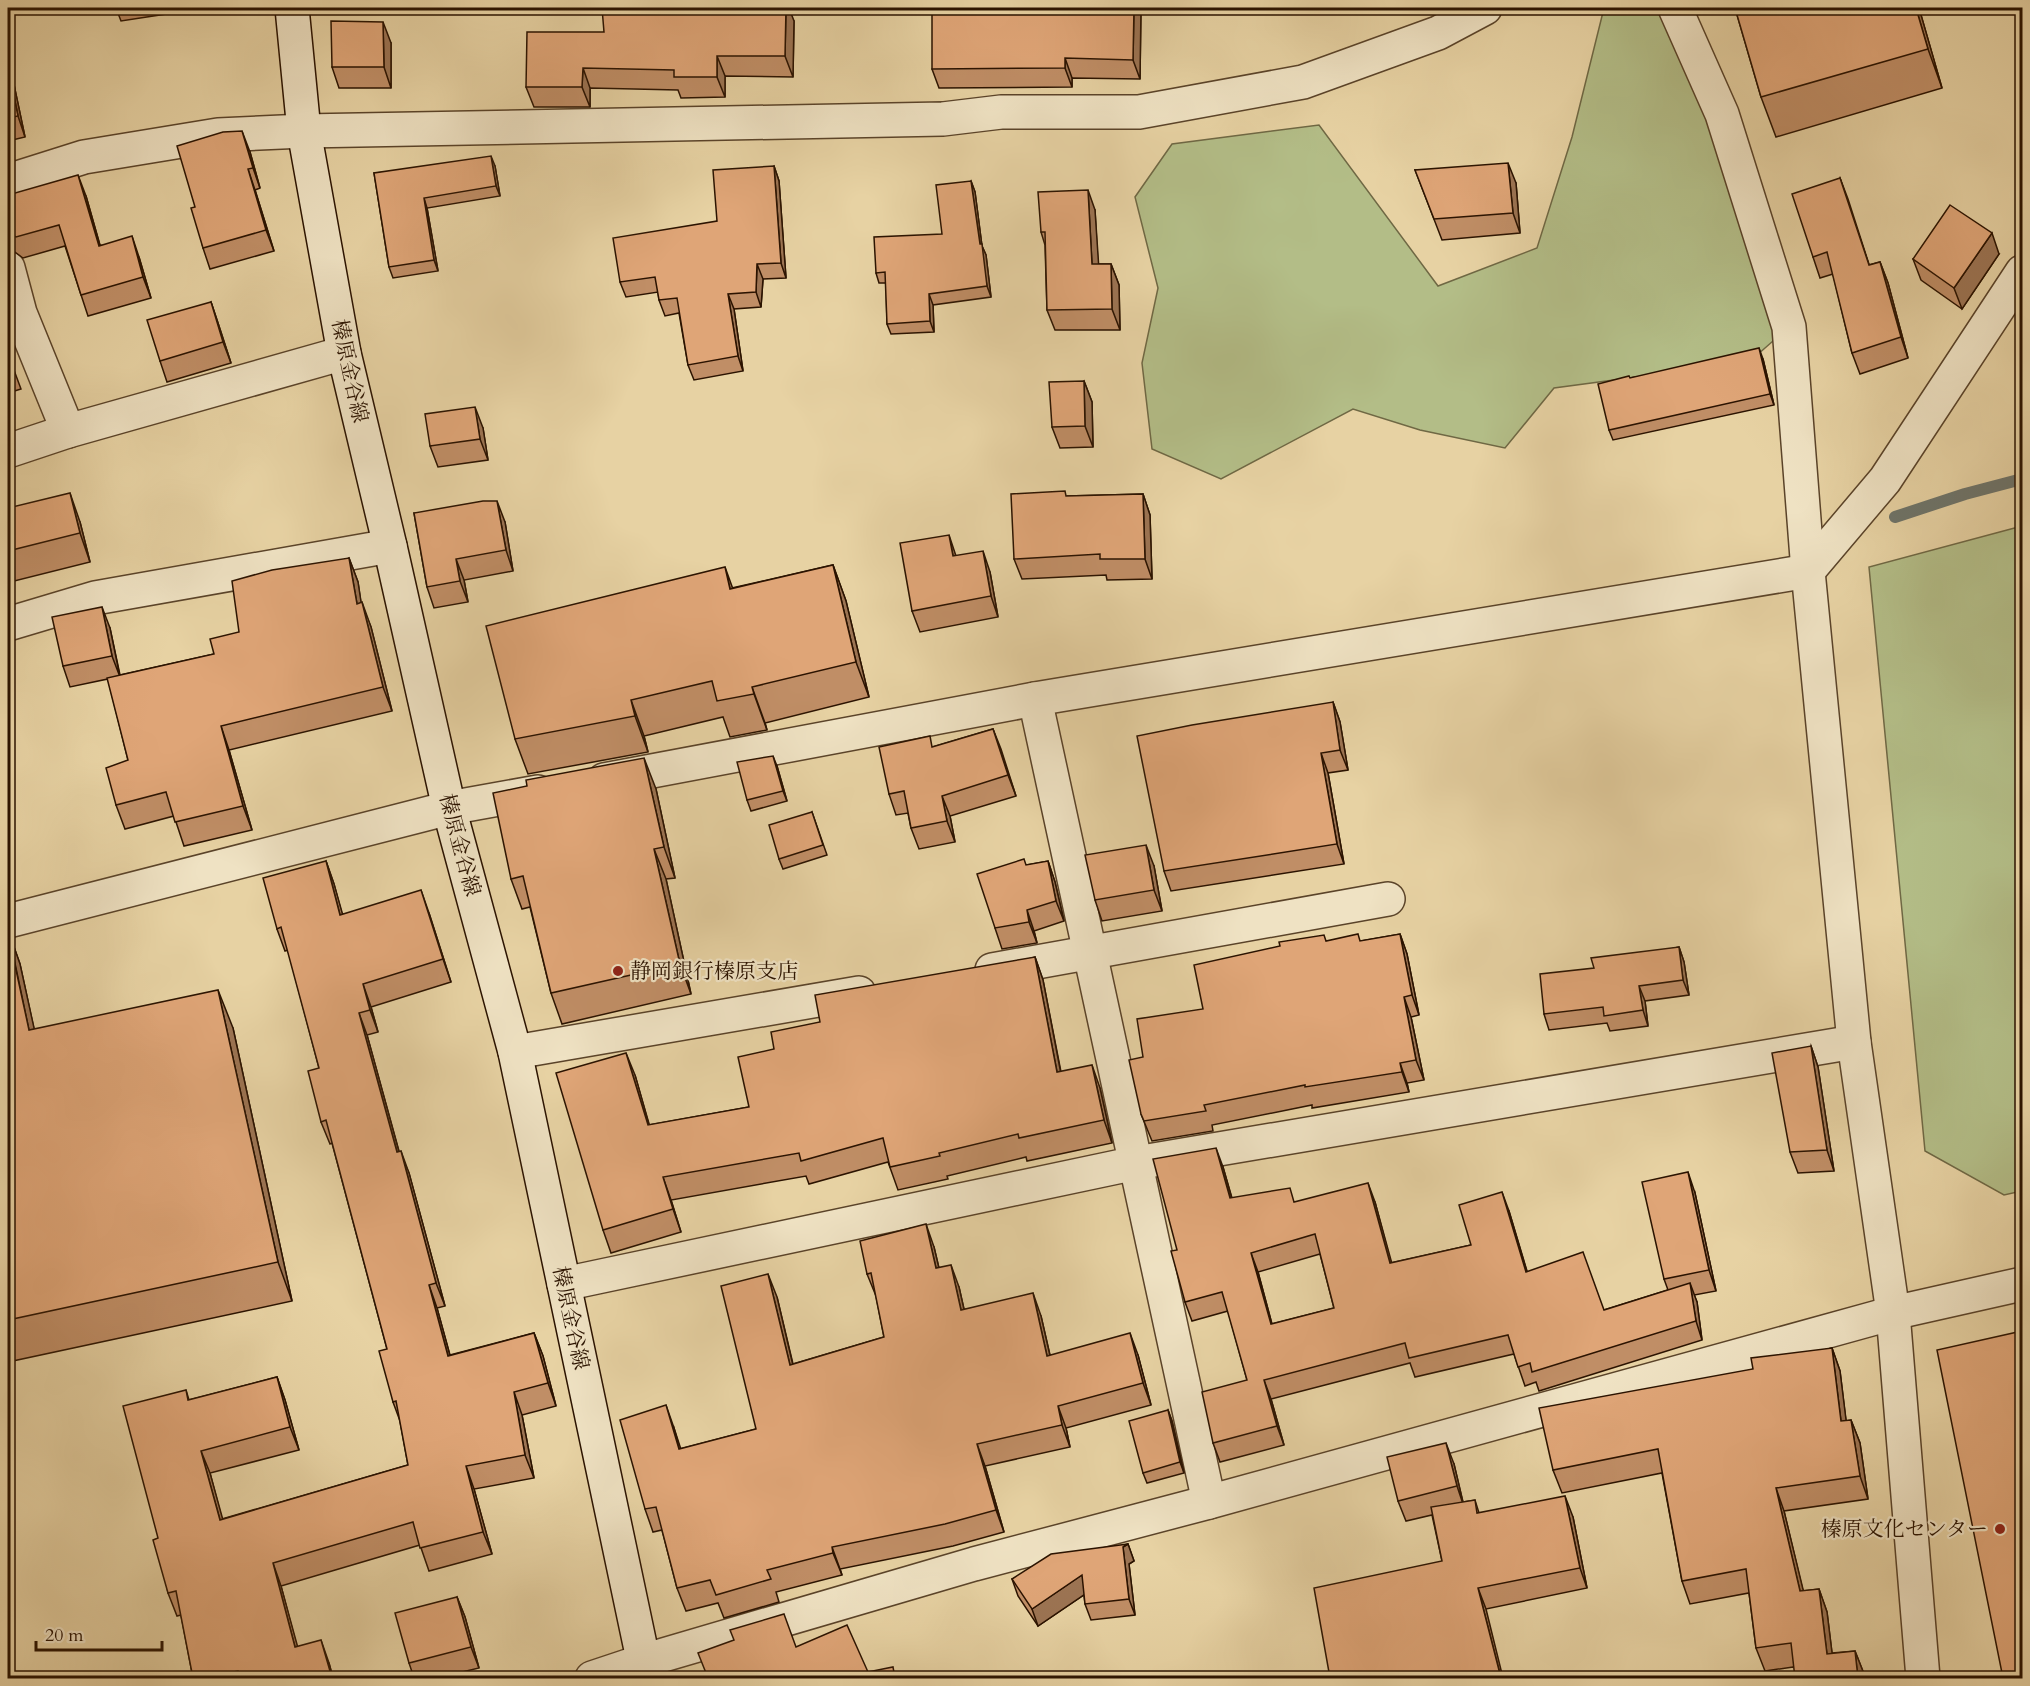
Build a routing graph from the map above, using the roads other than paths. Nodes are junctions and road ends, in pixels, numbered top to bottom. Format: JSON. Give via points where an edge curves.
{"nodes":[{"id":1,"x":292,"y":8,"type":"edge"},
{"id":2,"x":1485,"y":8,"type":"edge"},
{"id":3,"x":1675,"y":8,"type":"edge"},
{"id":4,"x":304,"y":131,"type":"junction"},
{"id":5,"x":8,"y":181,"type":"edge"},
{"id":6,"x":8,"y":268,"type":"edge"},
{"id":7,"x":2022,"y":272,"type":"edge"},
{"id":8,"x":344,"y":353,"type":"junction"},
{"id":9,"x":68,"y":431,"type":"junction"},
{"id":10,"x":8,"y":451,"type":"edge"},
{"id":11,"x":390,"y":546,"type":"junction"},
{"id":12,"x":1808,"y":571,"type":"junction"},
{"id":13,"x":8,"y":624,"type":"edge"},
{"id":14,"x":1035,"y":699,"type":"junction"},
{"id":15,"x":449,"y":808,"type":"junction"},
{"id":16,"x":1388,"y":899,"type":"dead end"},
{"id":17,"x":8,"y":921,"type":"edge"},
{"id":18,"x":1090,"y":953,"type":"junction"},
{"id":19,"x":961,"y":975,"type":"edge"},
{"id":20,"x":890,"y":987,"type":"edge"},
{"id":21,"x":1854,"y":1042,"type":"junction"},
{"id":22,"x":514,"y":1052,"type":"junction"},
{"id":23,"x":1136,"y":1163,"type":"junction"},
{"id":24,"x":564,"y":1284,"type":"junction"},
{"id":25,"x":2022,"y":1284,"type":"edge"},
{"id":26,"x":1893,"y":1313,"type":"junction"},
{"id":27,"x":1209,"y":1502,"type":"junction"},
{"id":28,"x":645,"y":1670,"type":"edge"},
{"id":29,"x":592,"y":1678,"type":"edge"},
{"id":30,"x":1923,"y":1678,"type":"edge"}],
"edges":[{"from":1,"to":4,"type":"street","name":"榛原金谷線"},
{"from":2,"to":4,"type":"street","via":[[1438,33],[1303,82],[1139,112],[1000,111],[943,119]]},
{"from":3,"to":12,"type":"street","via":[[1722,114],[1789,327]]},
{"from":4,"to":5,"type":"street","via":[[218,135],[84,157]]},
{"from":4,"to":8,"type":"street","name":"榛原金谷線"},
{"from":6,"to":9,"type":"street","via":[[20,313]]},
{"from":7,"to":12,"type":"street","via":[[1885,480]]},
{"from":8,"to":9,"type":"street"},
{"from":8,"to":11,"type":"street","name":"榛原金谷線"},
{"from":9,"to":10,"type":"street"},
{"from":11,"to":13,"type":"street","via":[[95,598]]},
{"from":11,"to":15,"type":"street","name":"榛原金谷線"},
{"from":12,"to":14,"type":"street"},
{"from":12,"to":21,"type":"street"},
{"from":14,"to":15,"type":"street"},
{"from":14,"to":18,"type":"street"},
{"from":15,"to":17,"type":"street"},
{"from":15,"to":22,"type":"street","name":"榛原金谷線"},
{"from":16,"to":18,"type":"street"},
{"from":18,"to":19,"type":"street"},
{"from":18,"to":23,"type":"street"},
{"from":20,"to":22,"type":"street"},
{"from":21,"to":23,"type":"street"},
{"from":21,"to":26,"type":"street"},
{"from":22,"to":24,"type":"street","name":"榛原金谷線"},
{"from":23,"to":24,"type":"street"},
{"from":23,"to":27,"type":"street"},
{"from":24,"to":28,"type":"street","name":"榛原金谷線"},
{"from":25,"to":26,"type":"street"},
{"from":26,"to":27,"type":"street"},
{"from":26,"to":30,"type":"street"},
{"from":27,"to":28,"type":"street","via":[[974,1564]]},
{"from":28,"to":29,"type":"street"}]}
